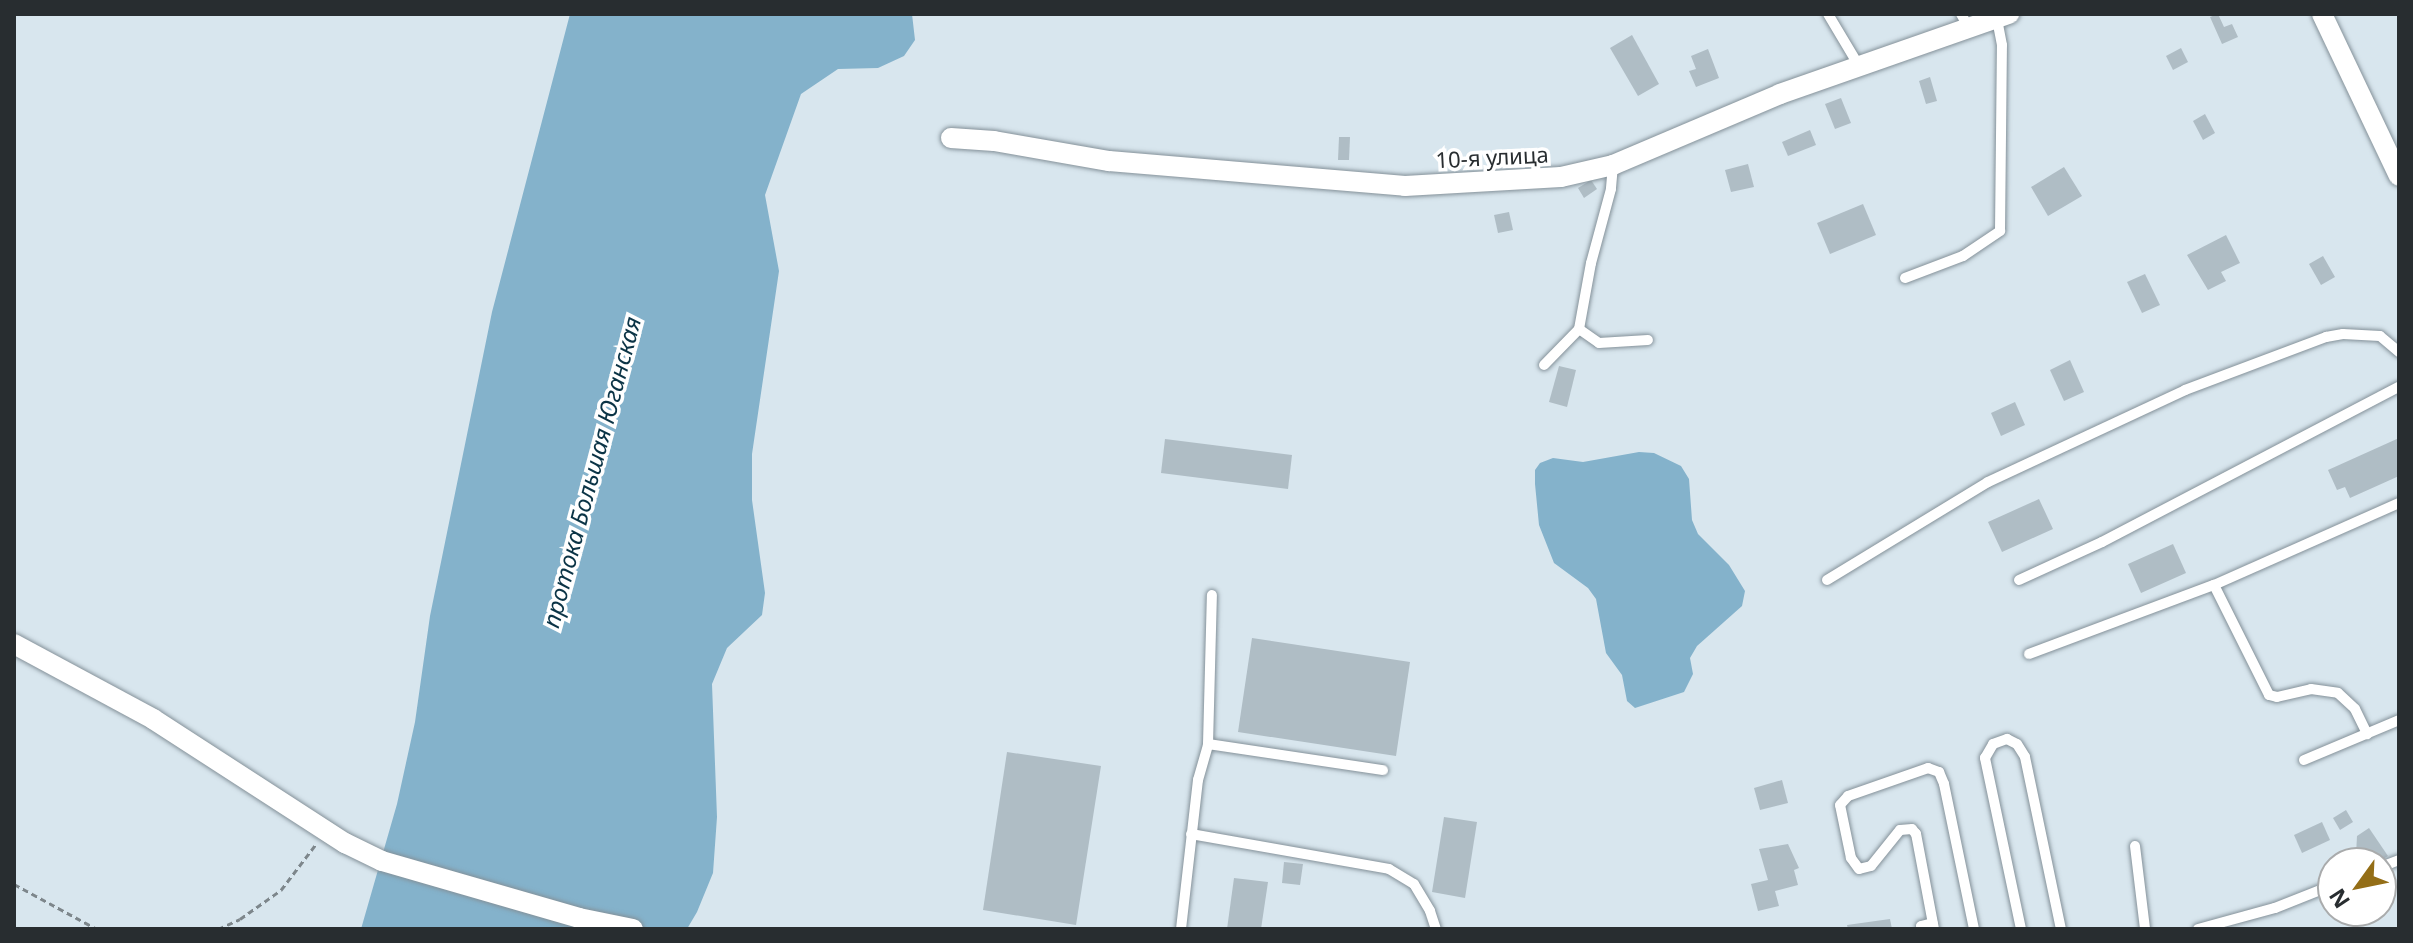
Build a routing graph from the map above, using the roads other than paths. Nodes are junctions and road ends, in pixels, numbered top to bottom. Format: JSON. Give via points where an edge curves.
{"nodes":[{"id":1,"x":1828,"y":14,"type":"edge"},
{"id":2,"x":2322,"y":14,"type":"edge"},
{"id":3,"x":2003,"y":16,"type":"edge"},
{"id":4,"x":1965,"y":21,"type":"edge"},
{"id":5,"x":1859,"y":66,"type":"junction"},
{"id":6,"x":951,"y":138,"type":"dead end"},
{"id":7,"x":1613,"y":165,"type":"junction"},
{"id":8,"x":2399,"y":176,"type":"edge"},
{"id":9,"x":1905,"y":278,"type":"dead end"},
{"id":10,"x":1579,"y":329,"type":"junction"},
{"id":11,"x":1648,"y":340,"type":"dead end"},
{"id":12,"x":2399,"y":352,"type":"edge"},
{"id":13,"x":1544,"y":365,"type":"dead end"},
{"id":14,"x":2399,"y":387,"type":"edge"},
{"id":15,"x":2399,"y":503,"type":"edge"},
{"id":16,"x":1827,"y":580,"type":"dead end"},
{"id":17,"x":2019,"y":580,"type":"dead end"},
{"id":18,"x":2214,"y":585,"type":"junction"},
{"id":19,"x":1212,"y":595,"type":"dead end"},
{"id":20,"x":14,"y":644,"type":"edge"},
{"id":21,"x":2029,"y":654,"type":"dead end"},
{"id":22,"x":2399,"y":720,"type":"edge"},
{"id":23,"x":2367,"y":734,"type":"junction"},
{"id":24,"x":1208,"y":744,"type":"junction"},
{"id":25,"x":2304,"y":760,"type":"dead end"},
{"id":26,"x":1383,"y":770,"type":"dead end"},
{"id":27,"x":1191,"y":834,"type":"junction"},
{"id":28,"x":2135,"y":846,"type":"dead end"},
{"id":29,"x":2317,"y":891,"type":"edge"},
{"id":30,"x":1934,"y":926,"type":"edge"},
{"id":31,"x":633,"y":929,"type":"edge"},
{"id":32,"x":1181,"y":929,"type":"edge"},
{"id":33,"x":1436,"y":929,"type":"edge"},
{"id":34,"x":1922,"y":929,"type":"edge"},
{"id":35,"x":1974,"y":929,"type":"edge"},
{"id":36,"x":2021,"y":929,"type":"edge"},
{"id":37,"x":2061,"y":929,"type":"edge"},
{"id":38,"x":2145,"y":929,"type":"edge"},
{"id":39,"x":2198,"y":929,"type":"edge"}],
"edges":[{"from":1,"to":5,"type":"lane"},
{"from":2,"to":8,"type":"street"},
{"from":3,"to":4,"type":"street","name":"10-я улица"},
{"from":3,"to":9,"type":"lane","via":[[2000,231],[1963,256]]},
{"from":4,"to":5,"type":"street","name":"10-я улица"},
{"from":5,"to":7,"type":"street","name":"10-я улица"},
{"from":6,"to":7,"type":"street","name":"10-я улица","via":[[1109,161],[1405,186],[1561,177]]},
{"from":7,"to":10,"type":"lane"},
{"from":10,"to":11,"type":"lane","via":[[1599,343]]},
{"from":10,"to":13,"type":"lane"},
{"from":12,"to":16,"type":"lane","via":[[2380,336],[2334,335],[2185,390],[1988,482]]},
{"from":14,"to":17,"type":"lane"},
{"from":15,"to":18,"type":"lane"},
{"from":18,"to":21,"type":"lane"},
{"from":18,"to":23,"type":"lane","via":[[2269,695],[2311,689],[2338,693],[2355,709]]},
{"from":19,"to":24,"type":"lane"},
{"from":20,"to":31,"type":"street","via":[[153,719],[326,832],[382,861]]},
{"from":22,"to":23,"type":"lane"},
{"from":23,"to":25,"type":"lane"},
{"from":24,"to":26,"type":"lane"},
{"from":24,"to":27,"type":"lane"},
{"from":27,"to":32,"type":"lane"},
{"from":27,"to":33,"type":"lane","via":[[1389,869],[1414,884]]},
{"from":28,"to":38,"type":"lane"},
{"from":29,"to":39,"type":"lane"},
{"from":30,"to":34,"type":"lane"},
{"from":30,"to":35,"type":"lane","via":[[1916,834],[1900,830],[1871,866],[1859,869],[1851,858],[1840,805],[1848,796],[1928,768],[1939,772],[1944,784]]},
{"from":36,"to":37,"type":"lane","via":[[1985,758],[1993,744],[2007,739],[2025,757]]}]}
